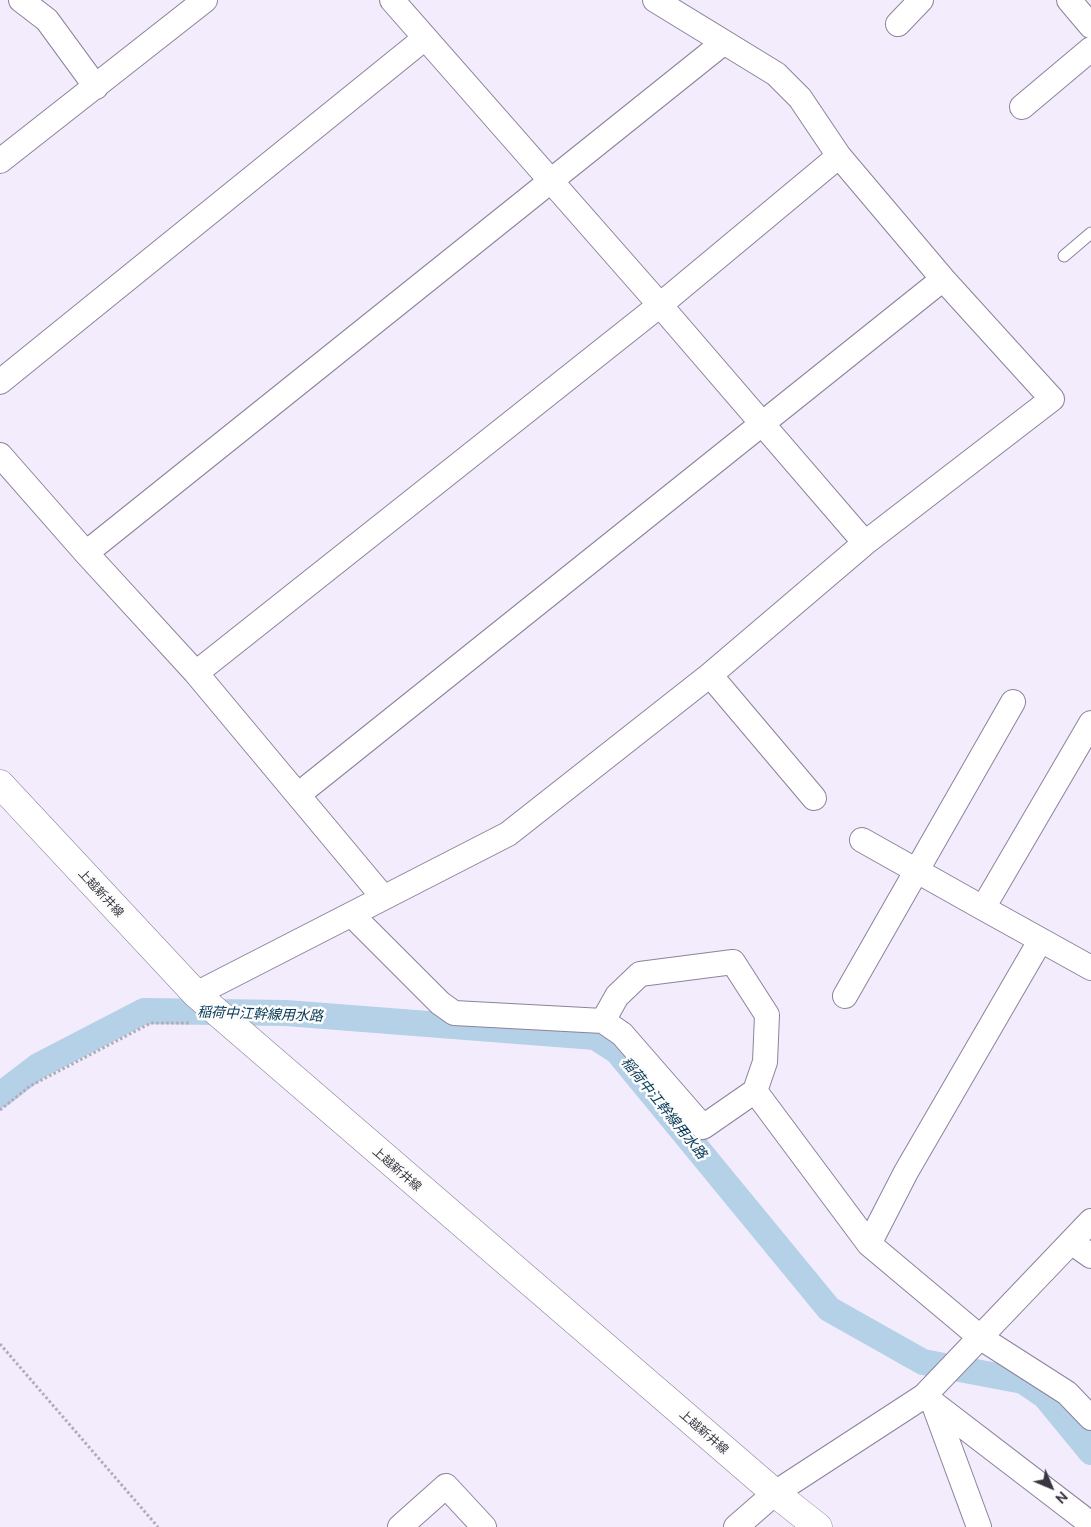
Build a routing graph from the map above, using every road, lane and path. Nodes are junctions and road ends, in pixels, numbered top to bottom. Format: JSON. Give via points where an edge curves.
{"nodes":[{"id":1,"x":21,"y":0,"type":"edge"},
{"id":2,"x":205,"y":0,"type":"edge"},
{"id":3,"x":392,"y":0,"type":"edge"},
{"id":4,"x":655,"y":0,"type":"edge"},
{"id":5,"x":921,"y":0,"type":"edge"},
{"id":6,"x":1069,"y":0,"type":"edge"},
{"id":7,"x":898,"y":24,"type":"dead end"},
{"id":8,"x":1091,"y":26,"type":"edge"},
{"id":9,"x":425,"y":38,"type":"junction"},
{"id":10,"x":723,"y":43,"type":"junction"},
{"id":11,"x":1091,"y":49,"type":"edge"},
{"id":12,"x":96,"y":87,"type":"junction"},
{"id":13,"x":1022,"y":107,"type":"dead end"},
{"id":14,"x":838,"y":156,"type":"junction"},
{"id":15,"x":0,"y":161,"type":"edge"},
{"id":16,"x":552,"y":182,"type":"junction"},
{"id":17,"x":1091,"y":233,"type":"edge"},
{"id":18,"x":1064,"y":256,"type":"dead end"},
{"id":19,"x":943,"y":278,"type":"junction"},
{"id":20,"x":660,"y":305,"type":"junction"},
{"id":21,"x":0,"y":382,"type":"edge"},
{"id":22,"x":763,"y":425,"type":"junction"},
{"id":23,"x":0,"y":455,"type":"edge"},
{"id":24,"x":865,"y":543,"type":"junction"},
{"id":25,"x":86,"y":553,"type":"junction"},
{"id":26,"x":196,"y":673,"type":"junction"},
{"id":27,"x":710,"y":674,"type":"junction"},
{"id":28,"x":1013,"y":702,"type":"dead end"},
{"id":29,"x":1091,"y":723,"type":"edge"},
{"id":30,"x":0,"y":784,"type":"edge"},
{"id":31,"x":299,"y":794,"type":"junction"},
{"id":32,"x":814,"y":798,"type":"dead end"},
{"id":33,"x":862,"y":840,"type":"dead end"},
{"id":34,"x":917,"y":869,"type":"junction"},
{"id":35,"x":383,"y":897,"type":"junction"},
{"id":36,"x":984,"y":908,"type":"junction"},
{"id":37,"x":353,"y":916,"type":"junction"},
{"id":38,"x":1040,"y":941,"type":"junction"},
{"id":39,"x":1091,"y":968,"type":"edge"},
{"id":40,"x":196,"y":994,"type":"junction"},
{"id":41,"x":845,"y":996,"type":"dead end"},
{"id":42,"x":602,"y":1022,"type":"junction"},
{"id":43,"x":230,"y":1023,"type":"junction"},
{"id":44,"x":754,"y":1091,"type":"junction"},
{"id":45,"x":0,"y":1110,"type":"edge"},
{"id":46,"x":1091,"y":1220,"type":"edge"},
{"id":47,"x":1071,"y":1242,"type":"junction"},
{"id":48,"x":869,"y":1244,"type":"junction"},
{"id":49,"x":1091,"y":1256,"type":"edge"},
{"id":50,"x":981,"y":1338,"type":"junction"},
{"id":51,"x":0,"y":1344,"type":"edge"},
{"id":52,"x":929,"y":1401,"type":"junction"},
{"id":53,"x":1091,"y":1418,"type":"edge"},
{"id":54,"x":775,"y":1493,"type":"junction"},
{"id":55,"x":1091,"y":1524,"type":"edge"},
{"id":56,"x":158,"y":1527,"type":"edge"},
{"id":57,"x":400,"y":1527,"type":"edge"},
{"id":58,"x":484,"y":1527,"type":"edge"},
{"id":59,"x":736,"y":1527,"type":"edge"},
{"id":60,"x":818,"y":1527,"type":"edge"},
{"id":61,"x":979,"y":1527,"type":"edge"}],
"edges":[{"from":1,"to":12,"type":"street","via":[[47,20]]},
{"from":2,"to":12,"type":"street"},
{"from":3,"to":9,"type":"street"},
{"from":4,"to":10,"type":"street"},
{"from":5,"to":7,"type":"street"},
{"from":6,"to":8,"type":"street"},
{"from":9,"to":16,"type":"street"},
{"from":9,"to":21,"type":"street"},
{"from":10,"to":14,"type":"street","via":[[776,74],[800,98]]},
{"from":10,"to":16,"type":"street"},
{"from":11,"to":13,"type":"street"},
{"from":12,"to":15,"type":"street"},
{"from":14,"to":19,"type":"street"},
{"from":14,"to":20,"type":"street"},
{"from":16,"to":20,"type":"street"},
{"from":16,"to":25,"type":"street"},
{"from":17,"to":18,"type":"lane"},
{"from":19,"to":22,"type":"street"},
{"from":19,"to":24,"type":"street","via":[[1052,399]]},
{"from":20,"to":22,"type":"street"},
{"from":20,"to":26,"type":"street"},
{"from":22,"to":24,"type":"street"},
{"from":22,"to":31,"type":"street"},
{"from":23,"to":25,"type":"street"},
{"from":24,"to":27,"type":"street"},
{"from":25,"to":26,"type":"street"},
{"from":26,"to":31,"type":"street"},
{"from":27,"to":32,"type":"street"},
{"from":27,"to":35,"type":"street","via":[[508,834]]},
{"from":28,"to":34,"type":"street"},
{"from":29,"to":36,"type":"street"},
{"from":30,"to":40,"type":"main road","name":"上越新井線"},
{"from":31,"to":35,"type":"street"},
{"from":33,"to":34,"type":"street"},
{"from":34,"to":36,"type":"street"},
{"from":34,"to":41,"type":"street"},
{"from":35,"to":37,"type":"street"},
{"from":36,"to":38,"type":"street"},
{"from":37,"to":40,"type":"street"},
{"from":37,"to":42,"type":"street","via":[[454,1013]]},
{"from":38,"to":39,"type":"street"},
{"from":38,"to":48,"type":"street","via":[[911,1164]]},
{"from":40,"to":43,"type":"main road","name":"上越新井線"},
{"from":42,"to":44,"type":"street","via":[[622,1034],[703,1127]]},
{"from":42,"to":44,"type":"street","via":[[617,996],[640,974],[733,962],[767,1015],[765,1062]]},
{"from":43,"to":45,"type":"path","via":[[151,1023],[30,1086]]},
{"from":43,"to":54,"type":"main road","name":"上越新井線"},
{"from":44,"to":48,"type":"street"},
{"from":46,"to":47,"type":"street"},
{"from":47,"to":49,"type":"street"},
{"from":47,"to":50,"type":"street"},
{"from":48,"to":50,"type":"street"},
{"from":50,"to":52,"type":"street"},
{"from":50,"to":53,"type":"street","via":[[1067,1392]]},
{"from":51,"to":56,"type":"path"},
{"from":52,"to":54,"type":"street"},
{"from":52,"to":55,"type":"street"},
{"from":52,"to":61,"type":"street"},
{"from":54,"to":59,"type":"street"},
{"from":54,"to":60,"type":"main road","name":"上越新井線"},
{"from":57,"to":58,"type":"street","via":[[446,1486]]}]}
